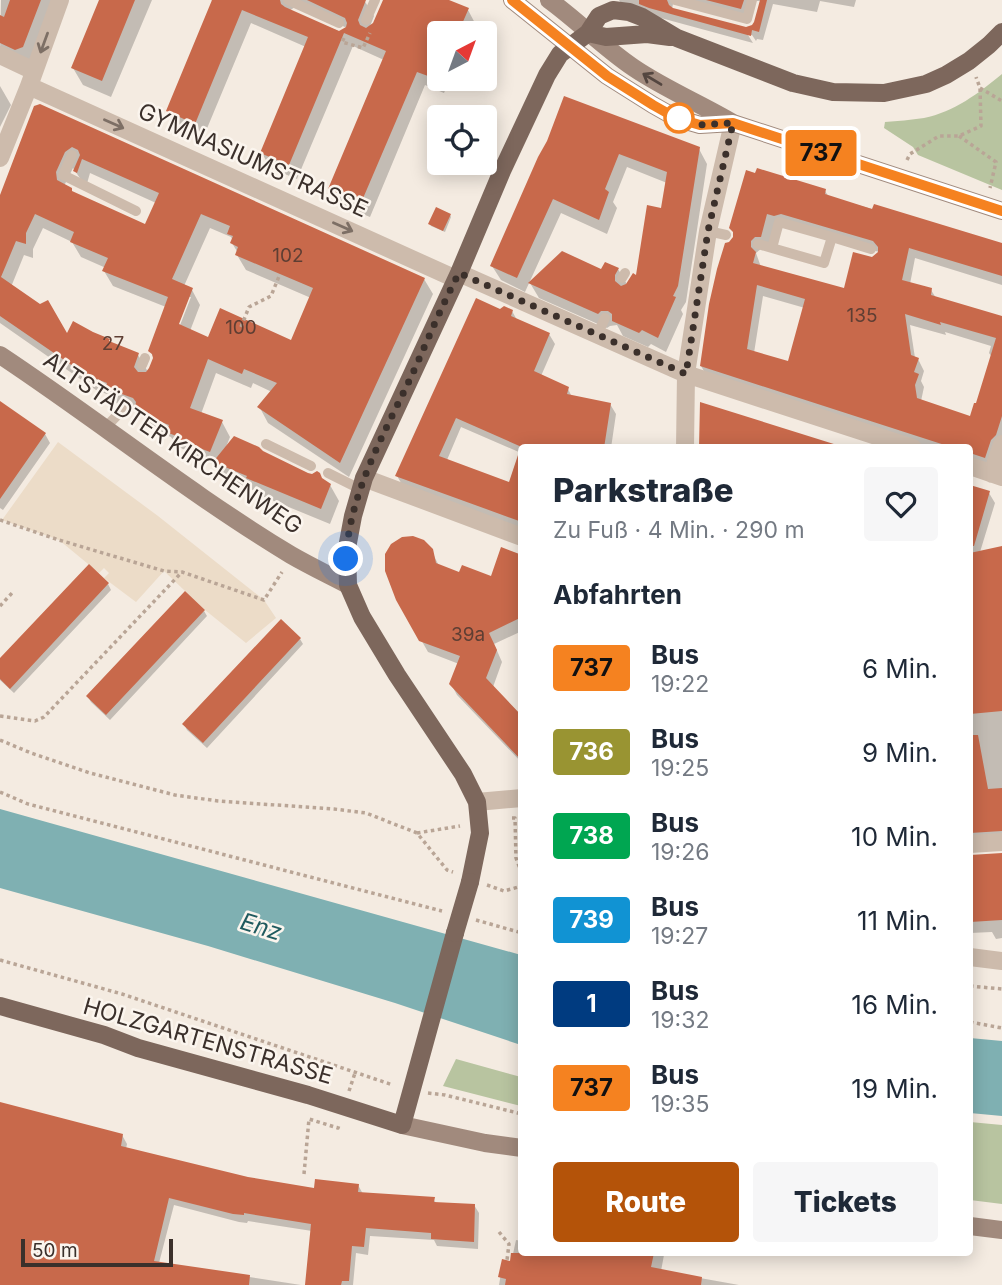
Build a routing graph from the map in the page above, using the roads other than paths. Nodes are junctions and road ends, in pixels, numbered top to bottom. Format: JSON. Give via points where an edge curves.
{"nodes":[{"id":1,"x":60,"y":0,"type":"edge"},
{"id":2,"x":288,"y":0,"type":"edge"},
{"id":3,"x":374,"y":0,"type":"edge"},
{"id":4,"x":512,"y":0,"type":"edge"},
{"id":5,"x":549,"y":0,"type":"edge"},
{"id":6,"x":675,"y":0,"type":"edge"},
{"id":7,"x":752,"y":0,"type":"edge"},
{"id":8,"x":366,"y":20,"type":"dead end"},
{"id":9,"x":339,"y":23,"type":"dead end"},
{"id":10,"x":1002,"y":32,"type":"edge"},
{"id":11,"x":588,"y":33,"type":"junction"},
{"id":12,"x":677,"y":38,"type":"junction"},
{"id":13,"x":569,"y":46,"type":"junction"},
{"id":14,"x":0,"y":55,"type":"edge"},
{"id":15,"x":32,"y":78,"type":"junction"},
{"id":16,"x":733,"y":123,"type":"junction"},
{"id":17,"x":72,"y":155,"type":"dead end"},
{"id":18,"x":0,"y":158,"type":"edge"},
{"id":19,"x":994,"y":209,"type":"edge"},
{"id":20,"x":136,"y":211,"type":"dead end"},
{"id":21,"x":708,"y":231,"type":"junction"},
{"id":22,"x":726,"y":235,"type":"dead end"},
{"id":23,"x":832,"y":237,"type":"junction"},
{"id":24,"x":758,"y":244,"type":"dead end"},
{"id":25,"x":772,"y":248,"type":"junction"},
{"id":26,"x":871,"y":249,"type":"dead end"},
{"id":27,"x":457,"y":276,"type":"junction"},
{"id":28,"x":605,"y":318,"type":"dead end"},
{"id":29,"x":597,"y":335,"type":"junction"},
{"id":30,"x":0,"y":355,"type":"edge"},
{"id":31,"x":686,"y":374,"type":"junction"},
{"id":32,"x":128,"y":404,"type":"dead end"},
{"id":33,"x":105,"y":428,"type":"junction"},
{"id":34,"x":266,"y":444,"type":"dead end"},
{"id":35,"x":685,"y":444,"type":"edge"},
{"id":36,"x":901,"y":444,"type":"edge"},
{"id":37,"x":1002,"y":444,"type":"edge"},
{"id":38,"x":311,"y":466,"type":"dead end"},
{"id":39,"x":973,"y":467,"type":"edge"},
{"id":40,"x":328,"y":473,"type":"dead end"},
{"id":41,"x":997,"y":475,"type":"edge"},
{"id":42,"x":362,"y":484,"type":"junction"},
{"id":43,"x":518,"y":536,"type":"edge"},
{"id":44,"x":348,"y":585,"type":"junction"},
{"id":45,"x":518,"y":798,"type":"edge"},
{"id":46,"x":477,"y":802,"type":"junction"},
{"id":47,"x":1002,"y":842,"type":"edge"},
{"id":48,"x":973,"y":844,"type":"edge"},
{"id":49,"x":973,"y":957,"type":"edge"},
{"id":50,"x":1002,"y":961,"type":"edge"},
{"id":51,"x":0,"y":1006,"type":"edge"},
{"id":52,"x":402,"y":1125,"type":"junction"},
{"id":53,"x":518,"y":1147,"type":"edge"},
{"id":54,"x":973,"y":1226,"type":"edge"},
{"id":55,"x":1002,"y":1230,"type":"edge"}],
"edges":[{"from":1,"to":15,"type":"street","one_way":true},
{"from":2,"to":9,"type":"lane"},
{"from":3,"to":8,"type":"lane"},
{"from":4,"to":13,"type":"main road"},
{"from":5,"to":11,"type":"main road"},
{"from":6,"to":7,"type":"lane","via":[[747,19]]},
{"from":10,"to":12,"type":"main road","via":[[969,61],[926,84],[860,94],[793,83]]},
{"from":11,"to":12,"type":"main road"},
{"from":11,"to":12,"type":"main road","via":[[599,16],[612,10],[642,17]]},
{"from":11,"to":13,"type":"main road"},
{"from":16,"to":11,"type":"main road","one_way":true,"via":[[651,80]]},
{"from":13,"to":16,"type":"main road","via":[[607,76],[676,118],[700,125]]},
{"from":13,"to":27,"type":"main road","via":[[541,85]]},
{"from":14,"to":15,"type":"street","name":"GYMNASIUMSTRASSE"},
{"from":15,"to":18,"type":"street"},
{"from":15,"to":27,"type":"street","name":"GYMNASIUMSTRASSE","one_way":true,"via":[[87,118],[305,216]]},
{"from":16,"to":19,"type":"main road"},
{"from":16,"to":21,"type":"street"},
{"from":17,"to":20,"type":"lane","via":[[63,175]]},
{"from":21,"to":22,"type":"lane"},
{"from":21,"to":31,"type":"street"},
{"from":23,"to":25,"type":"lane","via":[[824,263]]},
{"from":23,"to":25,"type":"lane","via":[[779,222]]},
{"from":23,"to":26,"type":"lane"},
{"from":24,"to":25,"type":"lane"},
{"from":27,"to":29,"type":"street","name":"GYMNASIUMSTRASSE"},
{"from":27,"to":42,"type":"main road"},
{"from":28,"to":29,"type":"lane"},
{"from":29,"to":31,"type":"street","name":"GYMNASIUMSTRASSE"},
{"from":30,"to":33,"type":"main road","name":"ALTSTÄDTER KIRCHENWEG"},
{"from":31,"to":35,"type":"street"},
{"from":31,"to":36,"type":"street","name":"GYMNASIUMSTRASSE"},
{"from":32,"to":33,"type":"lane"},
{"from":33,"to":44,"type":"main road","name":"ALTSTÄDTER KIRCHENWEG","via":[[232,517]]},
{"from":34,"to":38,"type":"lane"},
{"from":37,"to":41,"type":"street"},
{"from":39,"to":41,"type":"street"},
{"from":40,"to":42,"type":"lane"},
{"from":42,"to":43,"type":"street"},
{"from":42,"to":44,"type":"main road","via":[[346,548]]},
{"from":44,"to":46,"type":"main road","via":[[378,645]]},
{"from":45,"to":46,"type":"street"},
{"from":46,"to":52,"type":"main road","bridge":true,"via":[[478,845],[470,881]]},
{"from":47,"to":48,"type":"street"},
{"from":49,"to":50,"type":"street"},
{"from":51,"to":52,"type":"main road","name":"HOLZGARTENSTRASSE"},
{"from":52,"to":53,"type":"main road"},
{"from":54,"to":55,"type":"main road"}]}
